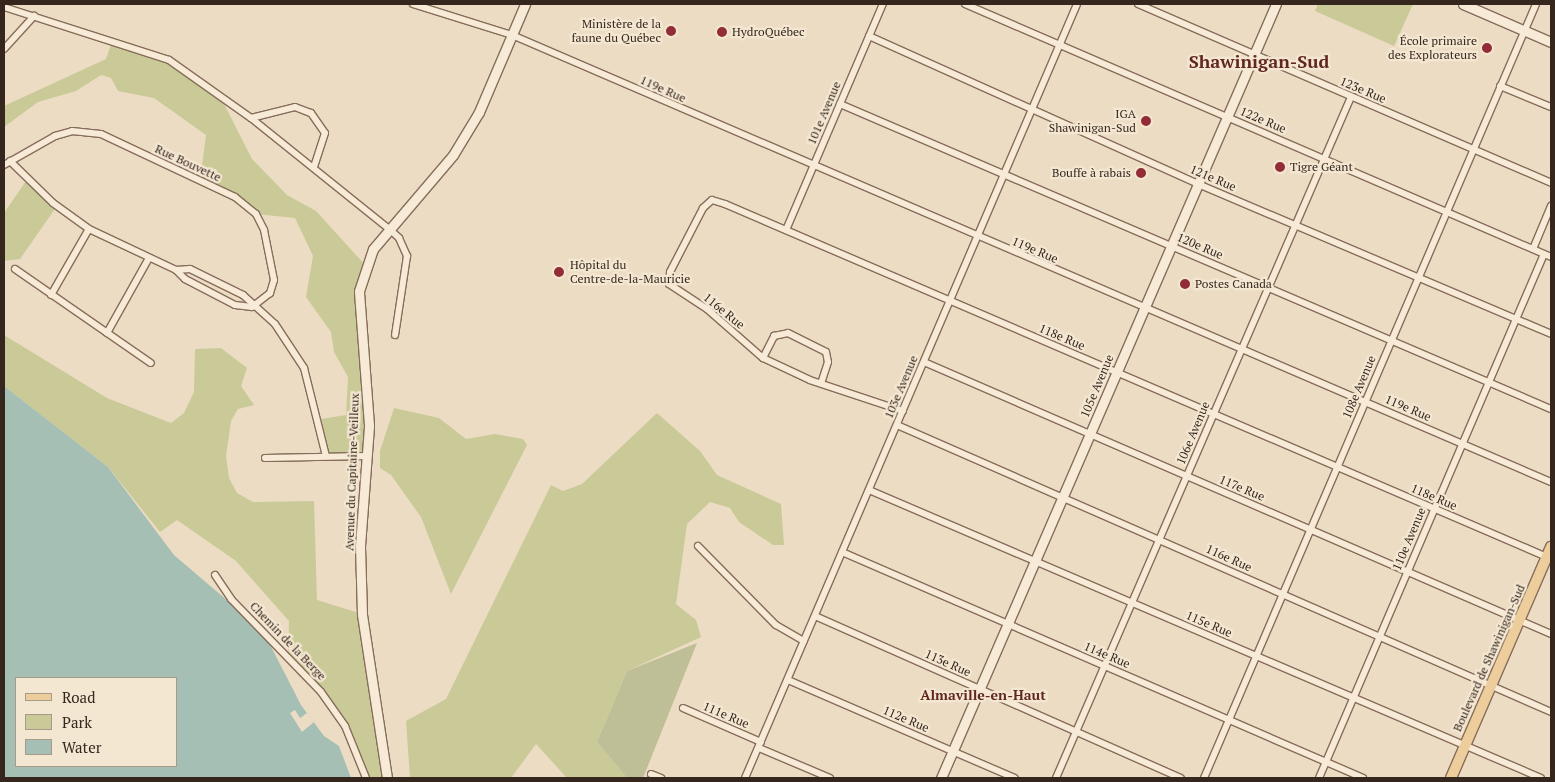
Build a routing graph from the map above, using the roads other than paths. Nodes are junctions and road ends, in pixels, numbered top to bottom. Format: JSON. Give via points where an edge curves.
{"nodes":[{"id":1,"x":413,"y":4,"type":"edge"},
{"id":2,"x":525,"y":4,"type":"edge"},
{"id":3,"x":883,"y":4,"type":"edge"},
{"id":4,"x":965,"y":4,"type":"edge"},
{"id":5,"x":1078,"y":4,"type":"edge"},
{"id":6,"x":1138,"y":4,"type":"edge"},
{"id":7,"x":1276,"y":4,"type":"edge"},
{"id":8,"x":1463,"y":4,"type":"edge"},
{"id":9,"x":1536,"y":4,"type":"edge"},
{"id":10,"x":4,"y":8,"type":"edge"},
{"id":11,"x":34,"y":16,"type":"junction"},
{"id":12,"x":1524,"y":30,"type":"junction"},
{"id":13,"x":512,"y":35,"type":"junction"},
{"id":14,"x":869,"y":36,"type":"junction"},
{"id":15,"x":1551,"y":42,"type":"edge"},
{"id":16,"x":1060,"y":45,"type":"junction"},
{"id":17,"x":4,"y":49,"type":"edge"},
{"id":18,"x":1253,"y":55,"type":"junction"},
{"id":19,"x":1500,"y":86,"type":"junction"},
{"id":20,"x":1350,"y":97,"type":"junction"},
{"id":21,"x":840,"y":104,"type":"junction"},
{"id":22,"x":1551,"y":107,"type":"edge"},
{"id":23,"x":1032,"y":109,"type":"junction"},
{"id":24,"x":1227,"y":117,"type":"junction"},
{"id":25,"x":251,"y":118,"type":"junction"},
{"id":26,"x":1473,"y":150,"type":"junction"},
{"id":27,"x":1324,"y":159,"type":"junction"},
{"id":28,"x":10,"y":161,"type":"junction"},
{"id":29,"x":4,"y":165,"type":"edge"},
{"id":30,"x":314,"y":167,"type":"junction"},
{"id":31,"x":813,"y":168,"type":"junction"},
{"id":32,"x":1004,"y":175,"type":"junction"},
{"id":33,"x":1551,"y":183,"type":"edge"},
{"id":34,"x":1198,"y":184,"type":"junction"},
{"id":35,"x":1551,"y":206,"type":"edge"},
{"id":36,"x":1446,"y":212,"type":"junction"},
{"id":37,"x":1295,"y":225,"type":"junction"},
{"id":38,"x":388,"y":228,"type":"junction"},
{"id":39,"x":89,"y":229,"type":"junction"},
{"id":40,"x":786,"y":230,"type":"junction"},
{"id":41,"x":977,"y":238,"type":"junction"},
{"id":42,"x":1171,"y":246,"type":"junction"},
{"id":43,"x":1533,"y":249,"type":"junction"},
{"id":44,"x":1544,"y":254,"type":"junction"},
{"id":45,"x":1551,"y":257,"type":"edge"},
{"id":46,"x":149,"y":258,"type":"junction"},
{"id":47,"x":15,"y":269,"type":"dead end"},
{"id":48,"x":176,"y":270,"type":"junction"},
{"id":49,"x":1418,"y":277,"type":"junction"},
{"id":50,"x":669,"y":284,"type":"joint"},
{"id":51,"x":1268,"y":288,"type":"junction"},
{"id":52,"x":51,"y":295,"type":"junction"},
{"id":53,"x":950,"y":301,"type":"junction"},
{"id":54,"x":252,"y":307,"type":"junction"},
{"id":55,"x":1144,"y":308,"type":"junction"},
{"id":56,"x":1516,"y":319,"type":"junction"},
{"id":57,"x":107,"y":333,"type":"junction"},
{"id":58,"x":395,"y":334,"type":"dead end"},
{"id":59,"x":1551,"y":334,"type":"edge"},
{"id":60,"x":1391,"y":340,"type":"junction"},
{"id":61,"x":1241,"y":350,"type":"junction"},
{"id":62,"x":763,"y":358,"type":"junction"},
{"id":63,"x":924,"y":362,"type":"junction"},
{"id":64,"x":151,"y":363,"type":"dead end"},
{"id":65,"x":1116,"y":372,"type":"junction"},
{"id":66,"x":1489,"y":382,"type":"junction"},
{"id":67,"x":821,"y":383,"type":"junction"},
{"id":68,"x":1365,"y":402,"type":"junction"},
{"id":69,"x":1551,"y":409,"type":"edge"},
{"id":70,"x":903,"y":411,"type":"junction"},
{"id":71,"x":1213,"y":414,"type":"junction"},
{"id":72,"x":897,"y":425,"type":"junction"},
{"id":73,"x":1090,"y":434,"type":"junction"},
{"id":74,"x":1463,"y":444,"type":"junction"},
{"id":75,"x":326,"y":456,"type":"junction"},
{"id":76,"x":367,"y":456,"type":"junction"},
{"id":77,"x":265,"y":458,"type":"dead end"},
{"id":78,"x":1337,"y":467,"type":"junction"},
{"id":79,"x":1186,"y":476,"type":"junction"},
{"id":80,"x":1551,"y":482,"type":"edge"},
{"id":81,"x":869,"y":490,"type":"junction"},
{"id":82,"x":1062,"y":497,"type":"junction"},
{"id":83,"x":1434,"y":509,"type":"junction"},
{"id":84,"x":1310,"y":530,"type":"junction"},
{"id":85,"x":1159,"y":540,"type":"junction"},
{"id":86,"x":698,"y":546,"type":"dead end"},
{"id":87,"x":1551,"y":547,"type":"edge"},
{"id":88,"x":842,"y":552,"type":"junction"},
{"id":89,"x":1547,"y":557,"type":"junction"},
{"id":90,"x":1034,"y":563,"type":"junction"},
{"id":91,"x":1407,"y":572,"type":"junction"},
{"id":92,"x":215,"y":576,"type":"dead end"},
{"id":93,"x":1283,"y":594,"type":"junction"},
{"id":94,"x":1131,"y":603,"type":"junction"},
{"id":95,"x":815,"y":616,"type":"junction"},
{"id":96,"x":1519,"y":620,"type":"junction"},
{"id":97,"x":1008,"y":624,"type":"junction"},
{"id":98,"x":1551,"y":634,"type":"edge"},
{"id":99,"x":1379,"y":636,"type":"junction"},
{"id":100,"x":804,"y":641,"type":"junction"},
{"id":101,"x":1256,"y":656,"type":"junction"},
{"id":102,"x":1104,"y":666,"type":"junction"},
{"id":103,"x":788,"y":680,"type":"junction"},
{"id":104,"x":1491,"y":685,"type":"junction"},
{"id":105,"x":979,"y":689,"type":"junction"},
{"id":106,"x":1353,"y":698,"type":"junction"},
{"id":107,"x":683,"y":708,"type":"dead end"},
{"id":108,"x":1551,"y":712,"type":"edge"},
{"id":109,"x":1229,"y":720,"type":"junction"},
{"id":110,"x":1076,"y":732,"type":"junction"},
{"id":111,"x":760,"y":745,"type":"junction"},
{"id":112,"x":1465,"y":746,"type":"junction"},
{"id":113,"x":952,"y":751,"type":"junction"},
{"id":114,"x":1326,"y":762,"type":"junction"},
{"id":115,"x":651,"y":774,"type":"dead end"},
{"id":116,"x":366,"y":778,"type":"edge"},
{"id":117,"x":387,"y":778,"type":"edge"},
{"id":118,"x":661,"y":778,"type":"edge"},
{"id":119,"x":745,"y":778,"type":"edge"},
{"id":120,"x":830,"y":778,"type":"edge"},
{"id":121,"x":941,"y":778,"type":"edge"},
{"id":122,"x":1015,"y":778,"type":"edge"},
{"id":123,"x":1056,"y":778,"type":"edge"},
{"id":124,"x":1181,"y":778,"type":"edge"},
{"id":125,"x":1204,"y":778,"type":"edge"},
{"id":126,"x":1319,"y":778,"type":"edge"},
{"id":127,"x":1363,"y":778,"type":"edge"},
{"id":128,"x":1450,"y":778,"type":"edge"},
{"id":129,"x":1541,"y":778,"type":"edge"}],
"edges":[{"from":1,"to":13,"type":"street","name":"119e Rue"},
{"from":2,"to":13,"type":"street","name":"Avenue du Capitaine-Veilleux"},
{"from":3,"to":14,"type":"street","name":"101e Avenue"},
{"from":4,"to":16,"type":"street","name":"122e Rue"},
{"from":5,"to":16,"type":"street","name":"103e Avenue"},
{"from":6,"to":18,"type":"street","name":"123e Rue"},
{"from":7,"to":18,"type":"street","name":"105e Avenue"},
{"from":8,"to":12,"type":"street"},
{"from":9,"to":12,"type":"street","name":"108e Avenue"},
{"from":10,"to":11,"type":"street"},
{"from":11,"to":17,"type":"street"},
{"from":11,"to":25,"type":"street","via":[[169,60]]},
{"from":12,"to":15,"type":"street"},
{"from":12,"to":19,"type":"street","name":"108e Avenue"},
{"from":13,"to":31,"type":"street","name":"119e Rue"},
{"from":13,"to":38,"type":"street","name":"Avenue du Capitaine-Veilleux","via":[[479,112],[453,154]]},
{"from":14,"to":21,"type":"street","name":"101e Avenue"},
{"from":14,"to":23,"type":"street","name":"121e Rue"},
{"from":16,"to":23,"type":"street","name":"103e Avenue"},
{"from":16,"to":24,"type":"street","name":"122e Rue"},
{"from":18,"to":20,"type":"street","name":"123e Rue"},
{"from":18,"to":24,"type":"street","name":"105e Avenue"},
{"from":19,"to":22,"type":"street"},
{"from":19,"to":26,"type":"street","name":"108e Avenue"},
{"from":20,"to":26,"type":"street","name":"123e Rue"},
{"from":20,"to":27,"type":"street","name":"106e Avenue"},
{"from":21,"to":31,"type":"street","name":"101e Avenue"},
{"from":21,"to":32,"type":"street","name":"120e Rue"},
{"from":23,"to":32,"type":"street","name":"103e Avenue"},
{"from":23,"to":34,"type":"street","name":"121e Rue"},
{"from":24,"to":27,"type":"street","name":"122e Rue"},
{"from":24,"to":34,"type":"street","name":"105e Avenue"},
{"from":25,"to":30,"type":"street"},
{"from":25,"to":30,"type":"street","via":[[295,107],[310,113],[325,133]]},
{"from":26,"to":33,"type":"street","name":"123e Rue"},
{"from":26,"to":36,"type":"street","name":"108e Avenue"},
{"from":27,"to":36,"type":"street","name":"122e Rue"},
{"from":27,"to":37,"type":"street","name":"106e Avenue"},
{"from":28,"to":29,"type":"street","name":"Rue Bouvette"},
{"from":28,"to":39,"type":"street","via":[[53,203]]},
{"from":28,"to":54,"type":"street","name":"Rue Bouvette","via":[[72,131],[101,134],[235,197],[256,214],[264,230],[274,280],[270,293]]},
{"from":30,"to":38,"type":"street"},
{"from":31,"to":40,"type":"street","name":"101e Avenue"},
{"from":31,"to":41,"type":"street","name":"119e Rue"},
{"from":32,"to":41,"type":"street","name":"103e Avenue"},
{"from":32,"to":42,"type":"street","name":"120e Rue"},
{"from":34,"to":37,"type":"street","name":"121e Rue"},
{"from":34,"to":42,"type":"street","name":"105e Avenue"},
{"from":35,"to":43,"type":"street"},
{"from":36,"to":43,"type":"street","name":"122e Rue"},
{"from":36,"to":49,"type":"street","name":"108e Avenue"},
{"from":37,"to":49,"type":"street","name":"121e Rue"},
{"from":37,"to":51,"type":"street","name":"106e Avenue"},
{"from":38,"to":58,"type":"street","via":[[399,238],[407,256]]},
{"from":38,"to":76,"type":"street","name":"Avenue du Capitaine-Veilleux","via":[[369,257],[358,304],[368,394]]},
{"from":39,"to":46,"type":"street"},
{"from":39,"to":52,"type":"street"},
{"from":40,"to":50,"type":"street","name":"118e Rue","via":[[712,200],[703,208],[670,272]]},
{"from":40,"to":53,"type":"street","name":"118e Rue"},
{"from":41,"to":53,"type":"street","name":"103e Avenue"},
{"from":41,"to":55,"type":"street","name":"119e Rue"},
{"from":42,"to":51,"type":"street","name":"120e Rue"},
{"from":42,"to":55,"type":"street","name":"105e Avenue"},
{"from":43,"to":44,"type":"street","name":"122e Rue"},
{"from":44,"to":45,"type":"street","name":"122e Rue"},
{"from":44,"to":56,"type":"street","name":"110e Avenue"},
{"from":46,"to":48,"type":"street"},
{"from":46,"to":57,"type":"street"},
{"from":47,"to":52,"type":"street"},
{"from":48,"to":54,"type":"street","via":[[185,279],[235,305]]},
{"from":48,"to":54,"type":"street","via":[[190,269],[243,295]]},
{"from":49,"to":56,"type":"street","name":"121e Rue"},
{"from":49,"to":60,"type":"street","name":"108e Avenue"},
{"from":50,"to":62,"type":"street","name":"116e Rue","via":[[707,309]]},
{"from":51,"to":60,"type":"street","name":"120e Rue"},
{"from":51,"to":61,"type":"street","name":"106e Avenue"},
{"from":52,"to":57,"type":"street"},
{"from":53,"to":63,"type":"street","name":"103e Avenue"},
{"from":53,"to":65,"type":"street","name":"118e Rue"},
{"from":54,"to":75,"type":"street","via":[[275,324],[304,368]]},
{"from":55,"to":61,"type":"street","name":"119e Rue"},
{"from":55,"to":65,"type":"street","name":"105e Avenue"},
{"from":56,"to":59,"type":"street","name":"121e Rue"},
{"from":56,"to":66,"type":"street","name":"110e Avenue"},
{"from":57,"to":64,"type":"street"},
{"from":60,"to":66,"type":"street","name":"120e Rue"},
{"from":60,"to":68,"type":"street","name":"108e Avenue"},
{"from":61,"to":68,"type":"street","name":"119e Rue"},
{"from":61,"to":71,"type":"street","name":"106e Avenue"},
{"from":62,"to":67,"type":"street","name":"116e Rue"},
{"from":62,"to":67,"type":"street","via":[[774,336],[788,333],[826,352],[828,362]]},
{"from":63,"to":70,"type":"street","name":"103e Avenue"},
{"from":63,"to":73,"type":"street","name":"117e Rue"},
{"from":65,"to":71,"type":"street","name":"118e Rue"},
{"from":65,"to":73,"type":"street","name":"105e Avenue"},
{"from":66,"to":69,"type":"street","name":"120e Rue"},
{"from":66,"to":74,"type":"street","name":"110e Avenue"},
{"from":67,"to":70,"type":"street","name":"116e Rue"},
{"from":68,"to":74,"type":"street","name":"119e Rue"},
{"from":68,"to":78,"type":"street","name":"108e Avenue"},
{"from":70,"to":72,"type":"street","name":"103e Avenue"},
{"from":71,"to":78,"type":"street","name":"118e Rue"},
{"from":71,"to":79,"type":"street","name":"106e Avenue"},
{"from":72,"to":81,"type":"street","name":"103e Avenue"},
{"from":72,"to":82,"type":"street","name":"116e Rue"},
{"from":73,"to":79,"type":"street","name":"117e Rue"},
{"from":73,"to":82,"type":"street","name":"105e Avenue"},
{"from":74,"to":80,"type":"street","name":"119e Rue"},
{"from":74,"to":83,"type":"street","name":"110e Avenue"},
{"from":75,"to":76,"type":"street"},
{"from":75,"to":77,"type":"street"},
{"from":76,"to":117,"type":"street","name":"Avenue du Capitaine-Veilleux","via":[[360,546],[362,614]]},
{"from":78,"to":83,"type":"street","name":"118e Rue"},
{"from":78,"to":84,"type":"street","name":"108e Avenue"},
{"from":79,"to":84,"type":"street","name":"117e Rue"},
{"from":79,"to":85,"type":"street","name":"106e Avenue"},
{"from":81,"to":88,"type":"street","name":"103e Avenue"},
{"from":81,"to":90,"type":"street","name":"115e Rue"},
{"from":82,"to":85,"type":"street","name":"116e Rue"},
{"from":82,"to":90,"type":"street","name":"105e Avenue"},
{"from":83,"to":89,"type":"street","name":"118e Rue"},
{"from":83,"to":91,"type":"street","name":"110e Avenue"},
{"from":84,"to":91,"type":"street","name":"117e Rue"},
{"from":84,"to":93,"type":"street","name":"108e Avenue"},
{"from":85,"to":93,"type":"street","name":"116e Rue"},
{"from":85,"to":94,"type":"street","name":"106e Avenue"},
{"from":86,"to":100,"type":"street","via":[[776,625]]},
{"from":87,"to":89,"type":"main road","name":"Boulevard de Shawinigan-Sud"},
{"from":88,"to":95,"type":"street","name":"103e Avenue"},
{"from":88,"to":97,"type":"street","name":"114e Rue"},
{"from":89,"to":96,"type":"main road","name":"Boulevard de Shawinigan-Sud"},
{"from":90,"to":94,"type":"street","name":"115e Rue"},
{"from":90,"to":97,"type":"street","name":"105e Avenue"},
{"from":91,"to":96,"type":"street","name":"117e Rue"},
{"from":91,"to":99,"type":"street","name":"110e Avenue"},
{"from":92,"to":116,"type":"street","name":"Chemin de la Berge","via":[[232,599],[321,692],[344,726]]},
{"from":93,"to":99,"type":"street","name":"116e Rue"},
{"from":93,"to":101,"type":"street","name":"108e Avenue"},
{"from":94,"to":101,"type":"street","name":"115e Rue"},
{"from":94,"to":102,"type":"street","name":"106e Avenue"},
{"from":95,"to":100,"type":"street","name":"103e Avenue"},
{"from":95,"to":105,"type":"street","name":"113e Rue"},
{"from":96,"to":98,"type":"street","name":"117e Rue"},
{"from":96,"to":104,"type":"main road","name":"Boulevard de Shawinigan-Sud"},
{"from":97,"to":102,"type":"street","name":"114e Rue"},
{"from":97,"to":105,"type":"street","name":"105e Avenue"},
{"from":99,"to":104,"type":"street","name":"116e Rue"},
{"from":99,"to":106,"type":"street","name":"110e Avenue"},
{"from":100,"to":103,"type":"street","name":"103e Avenue"},
{"from":101,"to":106,"type":"street","name":"115e Rue"},
{"from":101,"to":109,"type":"street","name":"108e Avenue"},
{"from":102,"to":109,"type":"street","name":"114e Rue"},
{"from":102,"to":110,"type":"street","name":"106e Avenue"},
{"from":103,"to":111,"type":"street","name":"103e Avenue"},
{"from":103,"to":113,"type":"street","name":"112e Rue"},
{"from":104,"to":108,"type":"street","name":"116e Rue"},
{"from":104,"to":112,"type":"main road","name":"Boulevard de Shawinigan-Sud"},
{"from":105,"to":110,"type":"street","name":"113e Rue"},
{"from":105,"to":113,"type":"street","name":"105e Avenue"},
{"from":106,"to":112,"type":"street","name":"115e Rue"},
{"from":106,"to":114,"type":"street","name":"110e Avenue"},
{"from":107,"to":111,"type":"street","name":"111e Rue"},
{"from":109,"to":114,"type":"street","name":"114e Rue"},
{"from":109,"to":125,"type":"street","name":"108e Avenue"},
{"from":110,"to":123,"type":"street","name":"106e Avenue"},
{"from":110,"to":124,"type":"street","name":"113e Rue"},
{"from":111,"to":119,"type":"street","name":"103e Avenue"},
{"from":111,"to":120,"type":"street","name":"111e Rue"},
{"from":112,"to":128,"type":"main road","name":"Boulevard de Shawinigan-Sud"},
{"from":112,"to":129,"type":"street","name":"115e Rue"},
{"from":113,"to":121,"type":"street","name":"105e Avenue"},
{"from":113,"to":122,"type":"street","name":"112e Rue"},
{"from":114,"to":126,"type":"street","name":"110e Avenue"},
{"from":114,"to":127,"type":"street","name":"114e Rue"},
{"from":115,"to":118,"type":"street"}]}
